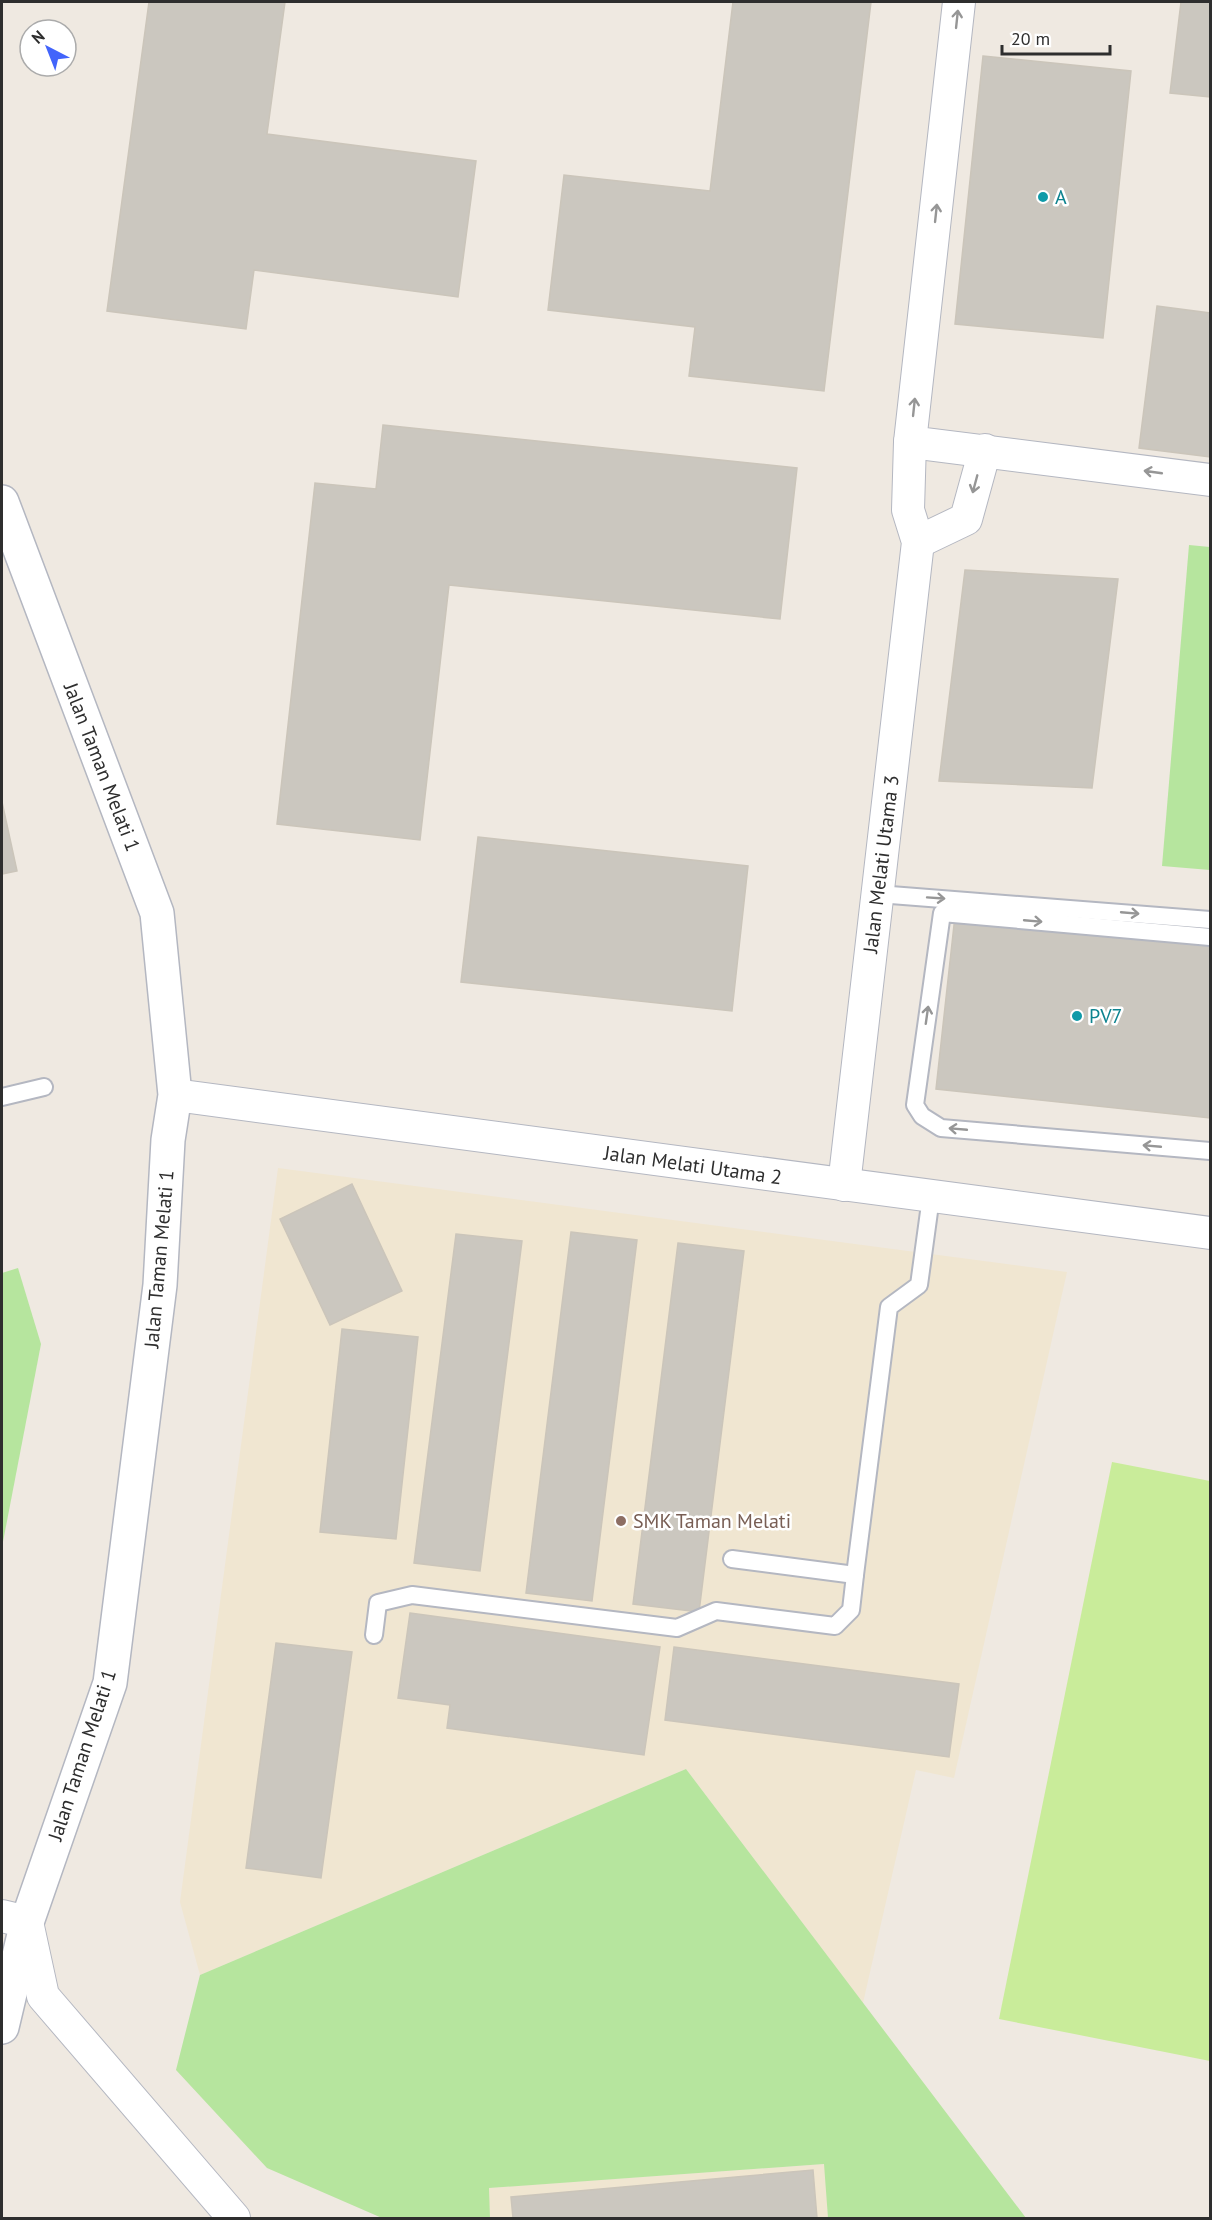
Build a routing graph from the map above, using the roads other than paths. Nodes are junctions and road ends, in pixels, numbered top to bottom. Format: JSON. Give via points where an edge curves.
{"nodes":[{"id":1,"x":959,"y":2,"type":"edge"},
{"id":2,"x":910,"y":442,"type":"junction"},
{"id":3,"x":985,"y":450,"type":"junction"},
{"id":4,"x":1210,"y":480,"type":"edge"},
{"id":5,"x":2,"y":502,"type":"edge"},
{"id":6,"x":918,"y":542,"type":"junction"},
{"id":7,"x":878,"y":894,"type":"junction"},
{"id":8,"x":1210,"y":920,"type":"edge"},
{"id":9,"x":1210,"y":937,"type":"edge"},
{"id":10,"x":45,"y":1087,"type":"dead end"},
{"id":11,"x":176,"y":1095,"type":"junction"},
{"id":12,"x":2,"y":1097,"type":"edge"},
{"id":13,"x":1210,"y":1150,"type":"edge"},
{"id":14,"x":844,"y":1185,"type":"junction"},
{"id":15,"x":931,"y":1197,"type":"junction"},
{"id":16,"x":1210,"y":1233,"type":"edge"},
{"id":17,"x":732,"y":1559,"type":"dead end"},
{"id":18,"x":855,"y":1575,"type":"junction"},
{"id":19,"x":374,"y":1635,"type":"dead end"},
{"id":20,"x":14,"y":1919,"type":"edge"},
{"id":21,"x":2,"y":2027,"type":"edge"},
{"id":22,"x":234,"y":2218,"type":"edge"}],
"edges":[{"from":2,"to":1,"type":"street","one_way":true},
{"from":2,"to":3,"type":"street"},
{"from":2,"to":6,"type":"street","via":[[908,510]]},
{"from":4,"to":3,"type":"street","one_way":true},
{"from":3,"to":6,"type":"street","one_way":true,"via":[[966,519]]},
{"from":5,"to":11,"type":"street","name":"Jalan Taman Melati 1","via":[[157,913]]},
{"from":6,"to":7,"type":"street","name":"Jalan Melati Utama 3"},
{"from":7,"to":8,"type":"lane","one_way":true},
{"from":7,"to":14,"type":"street","name":"Jalan Melati Utama 3"},
{"from":13,"to":9,"type":"lane","one_way":true,"via":[[941,1128],[922,1116],[915,1105],[942,913]]},
{"from":10,"to":12,"type":"lane"},
{"from":11,"to":14,"type":"street","name":"Jalan Melati Utama 2"},
{"from":11,"to":20,"type":"street","name":"Jalan Taman Melati 1","via":[[168,1140],[160,1285],[110,1683]]},
{"from":14,"to":15,"type":"street","name":"Jalan Melati Utama 2"},
{"from":15,"to":16,"type":"street","name":"Jalan Melati Utama 2"},
{"from":15,"to":18,"type":"lane","via":[[919,1285],[889,1307]]},
{"from":17,"to":18,"type":"lane"},
{"from":18,"to":19,"type":"lane","via":[[851,1610],[835,1626],[716,1611],[677,1628],[412,1594],[378,1603]]},
{"from":20,"to":21,"type":"street","name":"Jalan Taman Melati 1"},
{"from":20,"to":22,"type":"street","via":[[44,1996]]}]}
